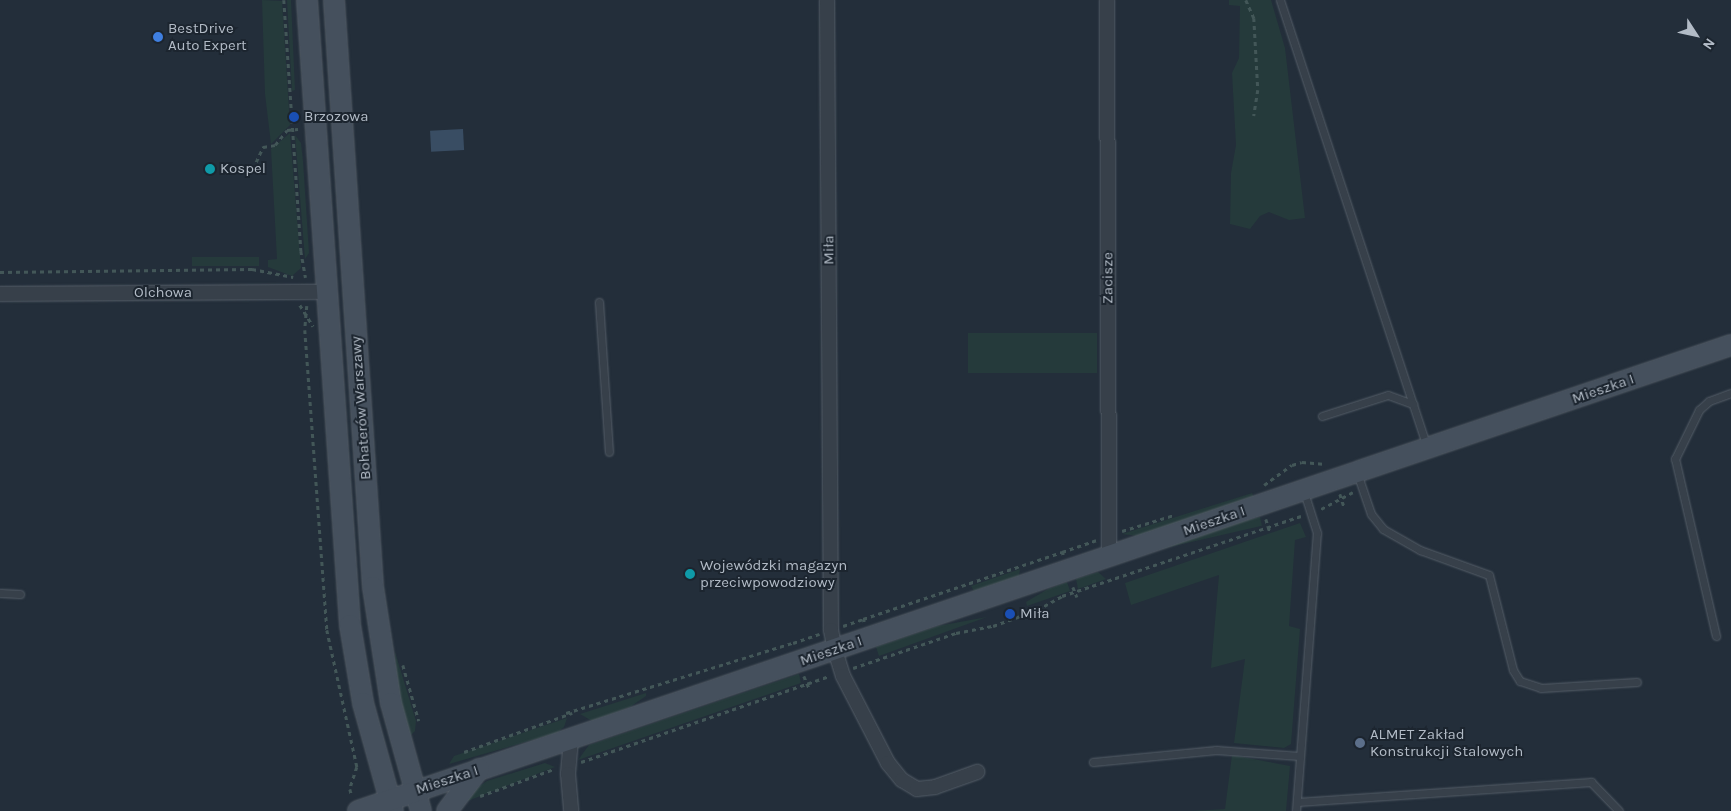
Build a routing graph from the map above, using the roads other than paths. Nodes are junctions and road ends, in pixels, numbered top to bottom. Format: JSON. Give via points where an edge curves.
{"nodes":[{"id":1,"x":307,"y":0,"type":"edge"},
{"id":2,"x":334,"y":0,"type":"edge"},
{"id":3,"x":827,"y":0,"type":"edge"},
{"id":4,"x":1107,"y":0,"type":"edge"},
{"id":5,"x":1280,"y":0,"type":"edge"},
{"id":6,"x":311,"y":293,"type":"junction"},
{"id":7,"x":0,"y":294,"type":"edge"},
{"id":8,"x":599,"y":302,"type":"dead end"},
{"id":9,"x":1726,"y":347,"type":"edge"},
{"id":10,"x":1731,"y":393,"type":"edge"},
{"id":11,"x":1413,"y":404,"type":"junction"},
{"id":12,"x":1322,"y":416,"type":"dead end"},
{"id":13,"x":1428,"y":448,"type":"junction"},
{"id":14,"x":609,"y":452,"type":"dead end"},
{"id":15,"x":1360,"y":482,"type":"junction"},
{"id":16,"x":1304,"y":491,"type":"junction"},
{"id":17,"x":1109,"y":557,"type":"junction"},
{"id":18,"x":0,"y":593,"type":"edge"},
{"id":19,"x":20,"y":594,"type":"dead end"},
{"id":20,"x":1716,"y":636,"type":"dead end"},
{"id":21,"x":835,"y":650,"type":"junction"},
{"id":22,"x":1637,"y":682,"type":"dead end"},
{"id":23,"x":571,"y":740,"type":"junction"},
{"id":24,"x":1300,"y":756,"type":"junction"},
{"id":25,"x":1093,"y":762,"type":"dead end"},
{"id":26,"x":480,"y":769,"type":"junction"},
{"id":27,"x":977,"y":772,"type":"dead end"},
{"id":28,"x":415,"y":790,"type":"junction"},
{"id":29,"x":1297,"y":802,"type":"junction"},
{"id":30,"x":355,"y":804,"type":"edge"},
{"id":31,"x":391,"y":805,"type":"edge"},
{"id":32,"x":421,"y":811,"type":"edge"},
{"id":33,"x":447,"y":811,"type":"edge"},
{"id":34,"x":571,"y":811,"type":"edge"},
{"id":35,"x":1296,"y":811,"type":"edge"},
{"id":36,"x":1619,"y":811,"type":"edge"}],
"edges":[{"from":1,"to":6,"type":"street","name":"Bohaterów Warszawy"},
{"from":2,"to":28,"type":"street","name":"Bohaterów Warszawy","via":[[373,586],[391,703]]},
{"from":3,"to":21,"type":"street","name":"Miła","via":[[831,630]]},
{"from":4,"to":17,"type":"street","name":"Zacisze"},
{"from":5,"to":11,"type":"lane"},
{"from":6,"to":7,"type":"street","name":"Olchowa"},
{"from":6,"to":31,"type":"street","name":"Bohaterów Warszawy","via":[[350,625],[363,703]]},
{"from":8,"to":14,"type":"lane"},
{"from":9,"to":13,"type":"street","name":"Mieszka I"},
{"from":10,"to":20,"type":"lane","via":[[1709,401],[1699,410],[1675,458]]},
{"from":11,"to":12,"type":"lane","via":[[1388,395]]},
{"from":11,"to":13,"type":"lane"},
{"from":13,"to":15,"type":"street","name":"Mieszka I"},
{"from":15,"to":16,"type":"street","name":"Mieszka I"},
{"from":15,"to":22,"type":"lane","via":[[1371,514],[1382,529],[1399,540],[1489,575],[1513,670],[1520,681],[1541,688]]},
{"from":16,"to":17,"type":"street","name":"Mieszka I"},
{"from":16,"to":24,"type":"lane","via":[[1317,533]]},
{"from":17,"to":21,"type":"street","name":"Mieszka I"},
{"from":18,"to":19,"type":"lane"},
{"from":21,"to":23,"type":"street","name":"Mieszka I"},
{"from":21,"to":27,"type":"street","name":"Miła","via":[[842,672],[888,763],[902,780],[917,789],[935,787]]},
{"from":23,"to":26,"type":"street","name":"Mieszka I"},
{"from":23,"to":34,"type":"street"},
{"from":24,"to":25,"type":"lane","via":[[1216,750]]},
{"from":24,"to":29,"type":"lane"},
{"from":26,"to":28,"type":"street","name":"Mieszka I"},
{"from":26,"to":33,"type":"street"},
{"from":28,"to":31,"type":"street","name":"Mieszka I"},
{"from":28,"to":32,"type":"street","name":"Bohaterów Warszawy"},
{"from":29,"to":35,"type":"lane"},
{"from":29,"to":36,"type":"lane","via":[[1591,782]]},
{"from":30,"to":31,"type":"street","name":"Mieszka I"}]}
